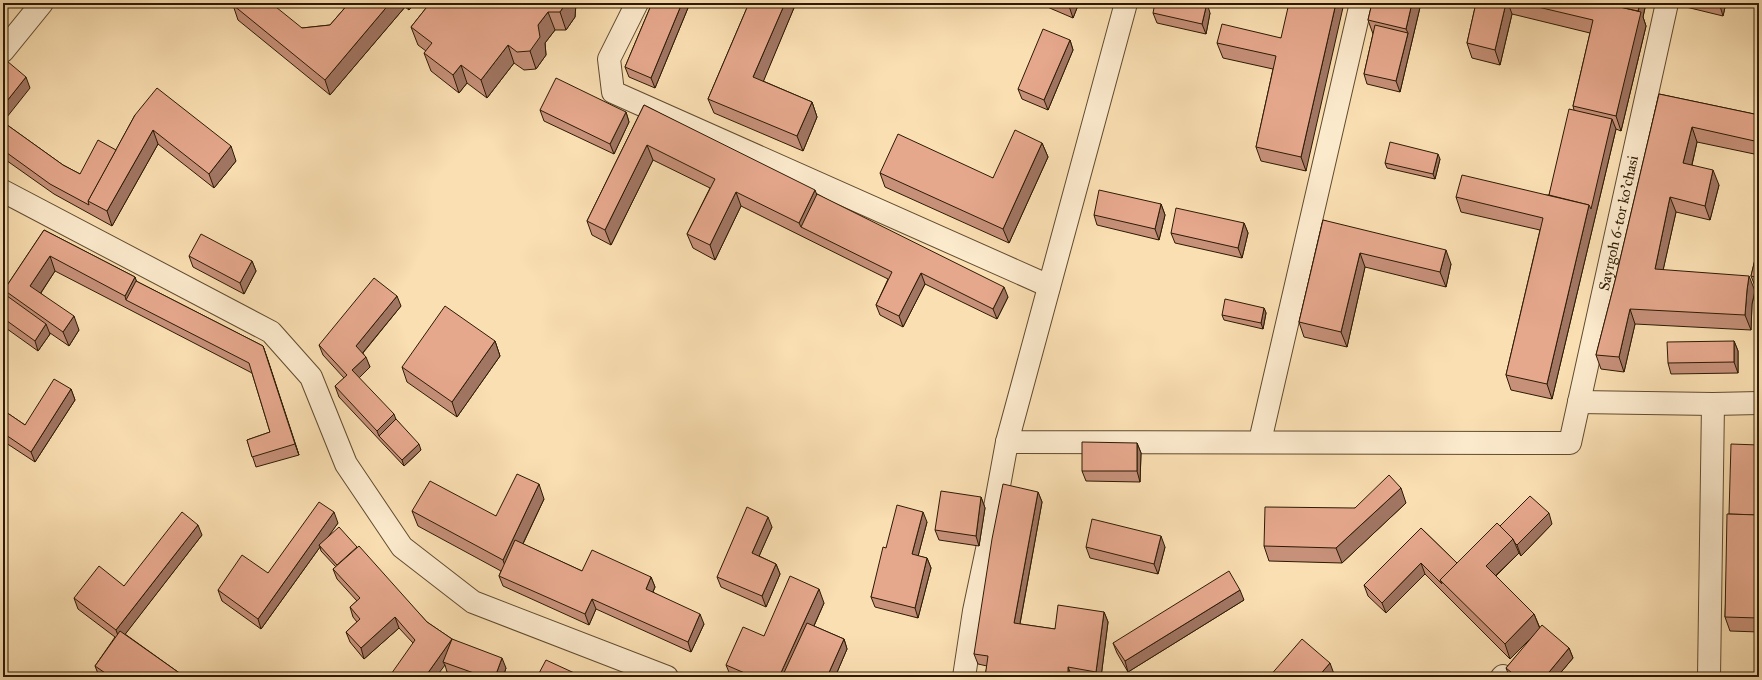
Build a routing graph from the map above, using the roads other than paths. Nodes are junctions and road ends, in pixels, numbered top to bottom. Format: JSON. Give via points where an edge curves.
{"nodes":[{"id":1,"x":42,"y":3,"type":"edge"},
{"id":2,"x":637,"y":3,"type":"edge"},
{"id":3,"x":1126,"y":3,"type":"edge"},
{"id":4,"x":1361,"y":3,"type":"edge"},
{"id":5,"x":1668,"y":3,"type":"edge"},
{"id":6,"x":3,"y":50,"type":"edge"},
{"id":7,"x":3,"y":191,"type":"edge"},
{"id":8,"x":1049,"y":286,"type":"junction"},
{"id":9,"x":1580,"y":402,"type":"junction"},
{"id":10,"x":1759,"y":403,"type":"edge"},
{"id":11,"x":1713,"y":404,"type":"junction"},
{"id":12,"x":1260,"y":441,"type":"junction"},
{"id":13,"x":1007,"y":442,"type":"junction"},
{"id":14,"x":667,"y":677,"type":"edge"},
{"id":15,"x":964,"y":677,"type":"edge"},
{"id":16,"x":1709,"y":677,"type":"edge"}],
"edges":[{"from":1,"to":6,"type":"street"},
{"from":2,"to":8,"type":"street","via":[[608,59],[613,92]]},
{"from":3,"to":8,"type":"street"},
{"from":4,"to":12,"type":"street"},
{"from":5,"to":9,"type":"street","name":"Sayrgoh 6-tor ko'chasi"},
{"from":7,"to":14,"type":"street","via":[[272,332],[311,377],[346,464],[402,547],[473,602]]},
{"from":8,"to":13,"type":"street"},
{"from":9,"to":11,"type":"street"},
{"from":9,"to":12,"type":"street","name":"Sayrgoh 6-tor ko'chasi","via":[[1570,443]]},
{"from":10,"to":11,"type":"street"},
{"from":11,"to":16,"type":"street"},
{"from":12,"to":13,"type":"street"},
{"from":13,"to":15,"type":"street"}]}
